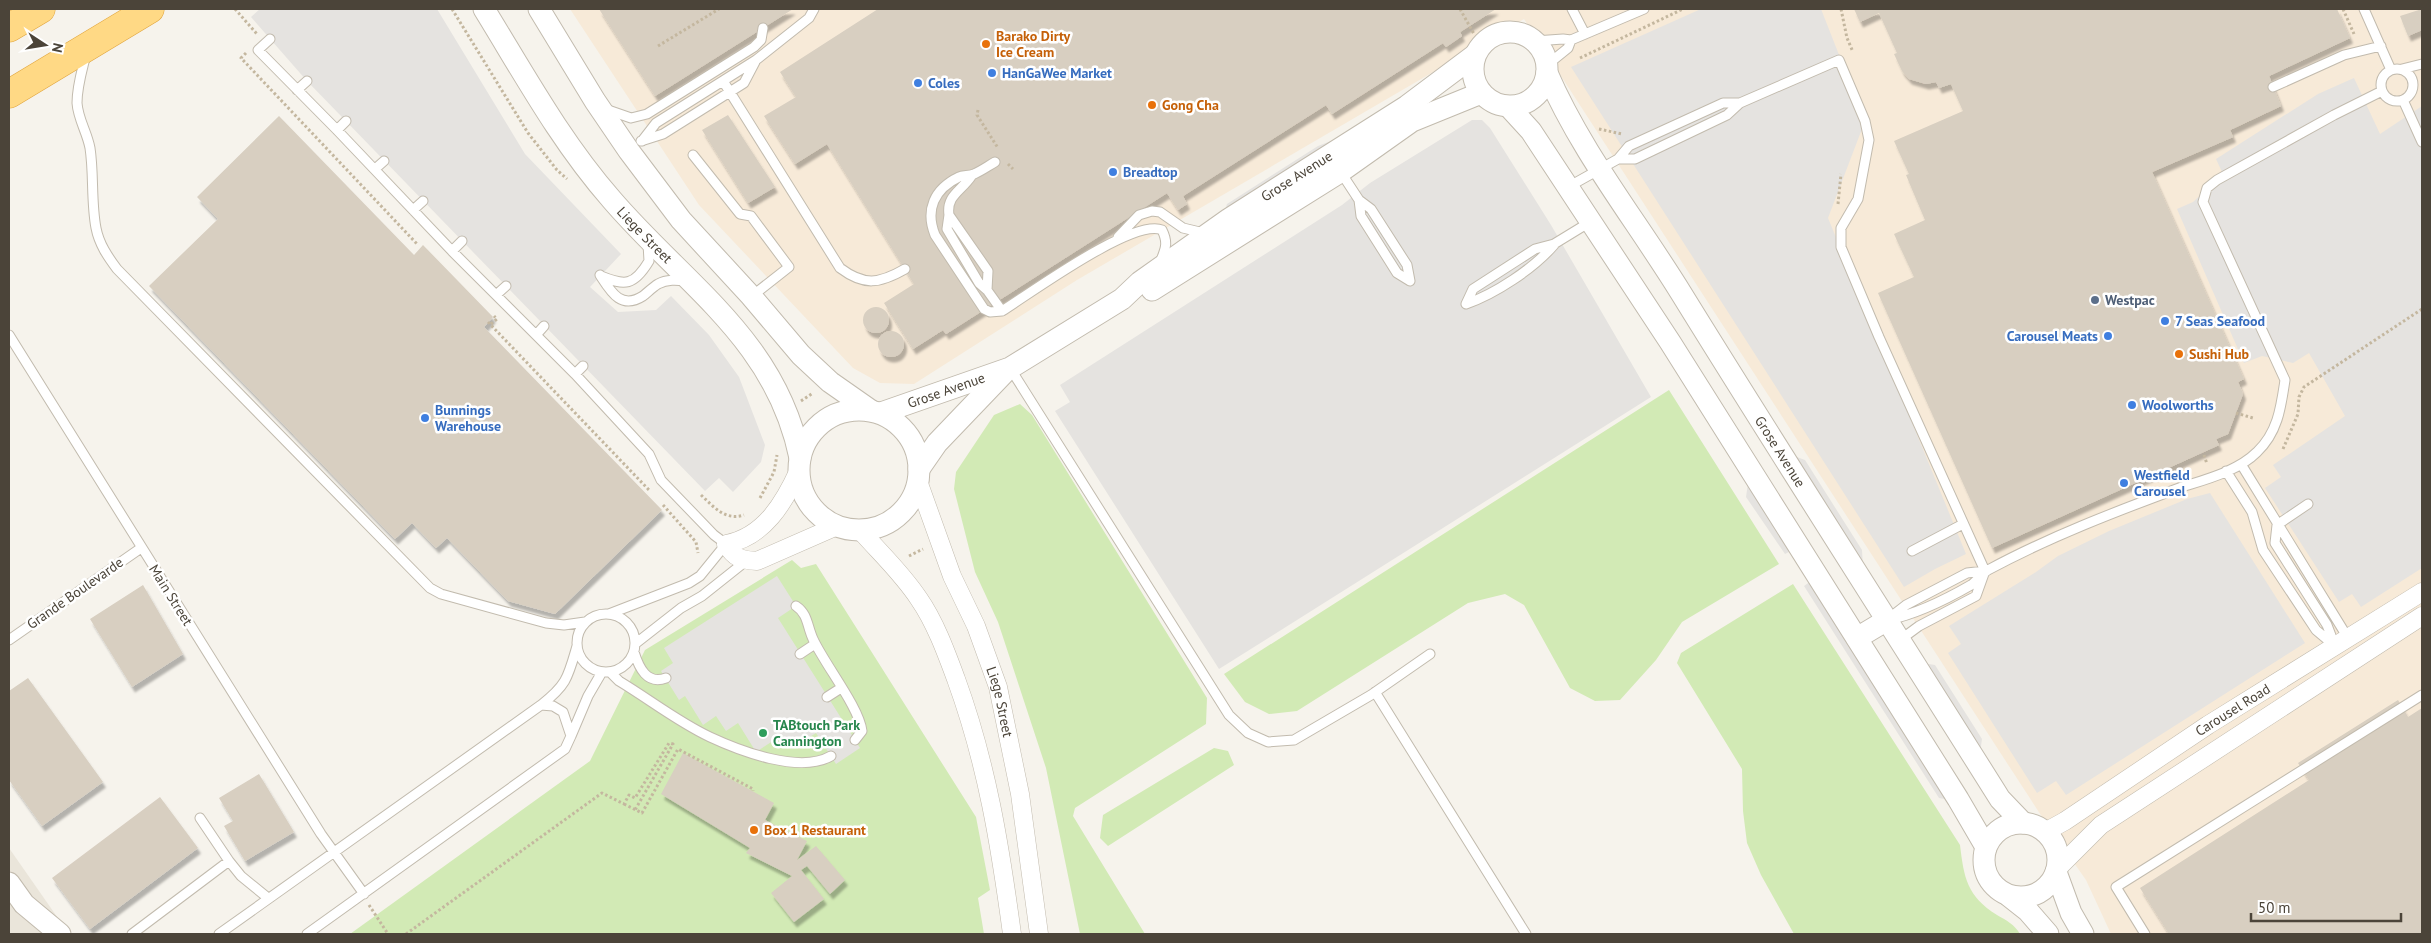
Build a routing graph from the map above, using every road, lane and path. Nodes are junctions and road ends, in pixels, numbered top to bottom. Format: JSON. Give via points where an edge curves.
{"nodes":[{"id":1,"x":41,"y":9,"type":"edge"},
{"id":2,"x":150,"y":9,"type":"edge"},
{"id":3,"x":235,"y":9,"type":"edge"},
{"id":4,"x":484,"y":9,"type":"edge"},
{"id":5,"x":538,"y":9,"type":"edge"},
{"id":6,"x":719,"y":9,"type":"edge"},
{"id":7,"x":814,"y":9,"type":"edge"},
{"id":8,"x":820,"y":9,"type":"edge"},
{"id":9,"x":1460,"y":9,"type":"edge"},
{"id":10,"x":1572,"y":9,"type":"edge"},
{"id":11,"x":1644,"y":9,"type":"edge"},
{"id":12,"x":1683,"y":9,"type":"edge"},
{"id":13,"x":2343,"y":9,"type":"edge"},
{"id":14,"x":2364,"y":9,"type":"edge"},
{"id":15,"x":809,"y":18,"type":"junction"},
{"id":16,"x":9,"y":28,"type":"edge"},
{"id":17,"x":763,"y":28,"type":"dead end"},
{"id":18,"x":1585,"y":34,"type":"junction"},
{"id":19,"x":2354,"y":34,"type":"dead end"},
{"id":20,"x":265,"y":38,"type":"joint"},
{"id":21,"x":1571,"y":40,"type":"junction"},
{"id":22,"x":1535,"y":41,"type":"junction"},
{"id":23,"x":1475,"y":45,"type":"junction"},
{"id":24,"x":89,"y":46,"type":"junction"},
{"id":25,"x":658,"y":46,"type":"dead end"},
{"id":26,"x":2381,"y":46,"type":"junction"},
{"id":27,"x":241,"y":58,"type":"dead end"},
{"id":28,"x":756,"y":60,"type":"junction"},
{"id":29,"x":1572,"y":62,"type":"dead end"},
{"id":30,"x":2422,"y":64,"type":"edge"},
{"id":31,"x":1547,"y":69,"type":"junction"},
{"id":32,"x":2402,"y":69,"type":"junction"},
{"id":33,"x":2391,"y":70,"type":"junction"},
{"id":34,"x":307,"y":81,"type":"dead end"},
{"id":35,"x":723,"y":81,"type":"junction"},
{"id":36,"x":2273,"y":87,"type":"dead end"},
{"id":37,"x":2422,"y":87,"type":"edge"},
{"id":38,"x":297,"y":90,"type":"junction"},
{"id":39,"x":2382,"y":91,"type":"junction"},
{"id":40,"x":729,"y":92,"type":"junction"},
{"id":41,"x":2412,"y":92,"type":"junction"},
{"id":42,"x":1481,"y":93,"type":"junction"},
{"id":43,"x":9,"y":94,"type":"edge"},
{"id":44,"x":2403,"y":100,"type":"junction"},
{"id":45,"x":595,"y":101,"type":"junction"},
{"id":46,"x":1740,"y":103,"type":"junction"},
{"id":47,"x":1509,"y":107,"type":"junction"},
{"id":48,"x":978,"y":110,"type":"dead end"},
{"id":49,"x":346,"y":121,"type":"dead end"},
{"id":50,"x":1594,"y":126,"type":"dead end"},
{"id":51,"x":337,"y":130,"type":"junction"},
{"id":52,"x":1630,"y":132,"type":"dead end"},
{"id":53,"x":2422,"y":142,"type":"edge"},
{"id":54,"x":635,"y":146,"type":"junction"},
{"id":55,"x":1002,"y":154,"type":"dead end"},
{"id":56,"x":693,"y":155,"type":"dead end"},
{"id":57,"x":384,"y":161,"type":"dead end"},
{"id":58,"x":994,"y":162,"type":"dead end"},
{"id":59,"x":1006,"y":162,"type":"dead end"},
{"id":60,"x":1335,"y":164,"type":"junction"},
{"id":61,"x":1609,"y":164,"type":"junction"},
{"id":62,"x":375,"y":169,"type":"junction"},
{"id":63,"x":1013,"y":169,"type":"dead end"},
{"id":64,"x":1841,"y":174,"type":"dead end"},
{"id":65,"x":972,"y":175,"type":"junction"},
{"id":66,"x":1568,"y":188,"type":"junction"},
{"id":67,"x":1359,"y":200,"type":"junction"},
{"id":68,"x":423,"y":201,"type":"dead end"},
{"id":69,"x":1837,"y":208,"type":"dead end"},
{"id":70,"x":413,"y":210,"type":"junction"},
{"id":71,"x":949,"y":215,"type":"junction"},
{"id":72,"x":1590,"y":222,"type":"junction"},
{"id":73,"x":1209,"y":234,"type":"junction"},
{"id":74,"x":646,"y":236,"type":"junction"},
{"id":75,"x":1117,"y":239,"type":"junction"},
{"id":76,"x":462,"y":241,"type":"dead end"},
{"id":77,"x":1554,"y":244,"type":"junction"},
{"id":78,"x":418,"y":246,"type":"dead end"},
{"id":79,"x":452,"y":250,"type":"junction"},
{"id":80,"x":905,"y":269,"type":"dead end"},
{"id":81,"x":1157,"y":270,"type":"junction"},
{"id":82,"x":691,"y":282,"type":"junction"},
{"id":83,"x":506,"y":286,"type":"dead end"},
{"id":84,"x":987,"y":290,"type":"junction"},
{"id":85,"x":496,"y":295,"type":"junction"},
{"id":86,"x":751,"y":296,"type":"junction"},
{"id":87,"x":1122,"y":299,"type":"junction"},
{"id":88,"x":2422,"y":309,"type":"edge"},
{"id":89,"x":1002,"y":311,"type":"junction"},
{"id":90,"x":488,"y":322,"type":"dead end"},
{"id":91,"x":544,"y":326,"type":"dead end"},
{"id":92,"x":9,"y":335,"type":"edge"},
{"id":93,"x":536,"y":335,"type":"junction"},
{"id":94,"x":583,"y":366,"type":"dead end"},
{"id":95,"x":1010,"y":368,"type":"junction"},
{"id":96,"x":575,"y":374,"type":"junction"},
{"id":97,"x":816,"y":391,"type":"dead end"},
{"id":98,"x":800,"y":402,"type":"dead end"},
{"id":99,"x":876,"y":412,"type":"junction"},
{"id":100,"x":2236,"y":413,"type":"dead end"},
{"id":101,"x":2253,"y":418,"type":"dead end"},
{"id":102,"x":2283,"y":449,"type":"dead end"},
{"id":103,"x":778,"y":451,"type":"dead end"},
{"id":104,"x":2204,"y":455,"type":"dead end"},
{"id":105,"x":799,"y":464,"type":"junction"},
{"id":106,"x":2240,"y":464,"type":"junction"},
{"id":107,"x":2208,"y":465,"type":"dead end"},
{"id":108,"x":2226,"y":470,"type":"junction"},
{"id":109,"x":919,"y":475,"type":"junction"},
{"id":110,"x":701,"y":495,"type":"dead end"},
{"id":111,"x":655,"y":497,"type":"dead end"},
{"id":112,"x":756,"y":503,"type":"dead end"},
{"id":113,"x":662,"y":504,"type":"dead end"},
{"id":114,"x":2308,"y":504,"type":"dead end"},
{"id":115,"x":746,"y":514,"type":"dead end"},
{"id":116,"x":1964,"y":524,"type":"junction"},
{"id":117,"x":2277,"y":525,"type":"junction"},
{"id":118,"x":837,"y":526,"type":"junction"},
{"id":119,"x":860,"y":530,"type":"junction"},
{"id":120,"x":726,"y":544,"type":"junction"},
{"id":121,"x":926,"y":547,"type":"dead end"},
{"id":122,"x":141,"y":548,"type":"junction"},
{"id":123,"x":1912,"y":551,"type":"dead end"},
{"id":124,"x":698,"y":553,"type":"dead end"},
{"id":125,"x":906,"y":558,"type":"dead end"},
{"id":126,"x":746,"y":561,"type":"junction"},
{"id":127,"x":1985,"y":571,"type":"junction"},
{"id":128,"x":2422,"y":592,"type":"edge"},
{"id":129,"x":796,"y":606,"type":"dead end"},
{"id":130,"x":609,"y":614,"type":"junction"},
{"id":131,"x":2422,"y":616,"type":"edge"},
{"id":132,"x":1887,"y":620,"type":"junction"},
{"id":133,"x":585,"y":622,"type":"junction"},
{"id":134,"x":1857,"y":638,"type":"junction"},
{"id":135,"x":9,"y":640,"type":"edge"},
{"id":136,"x":1900,"y":640,"type":"junction"},
{"id":137,"x":2341,"y":642,"type":"junction"},
{"id":138,"x":816,"y":644,"type":"junction"},
{"id":139,"x":577,"y":646,"type":"junction"},
{"id":140,"x":634,"y":648,"type":"junction"},
{"id":141,"x":800,"y":654,"type":"dead end"},
{"id":142,"x":1430,"y":654,"type":"dead end"},
{"id":143,"x":2348,"y":666,"type":"junction"},
{"id":144,"x":606,"y":672,"type":"junction"},
{"id":145,"x":666,"y":678,"type":"dead end"},
{"id":146,"x":841,"y":688,"type":"junction"},
{"id":147,"x":1376,"y":692,"type":"junction"},
{"id":148,"x":2422,"y":695,"type":"edge"},
{"id":149,"x":828,"y":697,"type":"dead end"},
{"id":150,"x":541,"y":705,"type":"junction"},
{"id":151,"x":571,"y":736,"type":"junction"},
{"id":152,"x":855,"y":740,"type":"dead end"},
{"id":153,"x":831,"y":756,"type":"dead end"},
{"id":154,"x":753,"y":791,"type":"dead end"},
{"id":155,"x":624,"y":804,"type":"junction"},
{"id":156,"x":635,"y":810,"type":"junction"},
{"id":157,"x":200,"y":818,"type":"dead end"},
{"id":158,"x":2024,"y":823,"type":"junction"},
{"id":159,"x":2045,"y":832,"type":"junction"},
{"id":160,"x":1986,"y":846,"type":"junction"},
{"id":161,"x":335,"y":853,"type":"junction"},
{"id":162,"x":229,"y":861,"type":"junction"},
{"id":163,"x":2056,"y":871,"type":"junction"},
{"id":164,"x":9,"y":884,"type":"edge"},
{"id":165,"x":364,"y":894,"type":"junction"},
{"id":166,"x":2009,"y":896,"type":"junction"},
{"id":167,"x":268,"y":898,"type":"junction"},
{"id":168,"x":24,"y":904,"type":"junction"},
{"id":169,"x":36,"y":934,"type":"edge"},
{"id":170,"x":60,"y":934,"type":"edge"},
{"id":171,"x":132,"y":934,"type":"edge"},
{"id":172,"x":219,"y":934,"type":"edge"},
{"id":173,"x":307,"y":934,"type":"edge"},
{"id":174,"x":388,"y":934,"type":"edge"},
{"id":175,"x":406,"y":934,"type":"edge"},
{"id":176,"x":1012,"y":934,"type":"edge"},
{"id":177,"x":1038,"y":934,"type":"edge"},
{"id":178,"x":1526,"y":934,"type":"edge"},
{"id":179,"x":2048,"y":934,"type":"edge"},
{"id":180,"x":2083,"y":934,"type":"edge"},
{"id":181,"x":2145,"y":934,"type":"edge"}],
"edges":[{"from":1,"to":16,"type":"highway"},
{"from":2,"to":24,"type":"highway"},
{"from":3,"to":20,"type":"path"},
{"from":4,"to":74,"type":"street","name":"Liege Street","via":[[556,126],[612,200]]},
{"from":5,"to":45,"type":"street"},
{"from":6,"to":25,"type":"path"},
{"from":7,"to":15,"type":"lane"},
{"from":8,"to":15,"type":"lane"},
{"from":9,"to":23,"type":"path"},
{"from":10,"to":18,"type":"lane"},
{"from":11,"to":18,"type":"lane"},
{"from":12,"to":29,"type":"path"},
{"from":13,"to":19,"type":"path"},
{"from":14,"to":26,"type":"lane"},
{"from":15,"to":28,"type":"lane"},
{"from":17,"to":45,"type":"lane","via":[[761,40],[754,46],[647,114],[631,118],[613,113]]},
{"from":18,"to":21,"type":"lane"},
{"from":20,"to":38,"type":"lane","via":[[258,50]]},
{"from":21,"to":22,"type":"lane"},
{"from":21,"to":31,"type":"lane","via":[[1568,48]]},
{"from":22,"to":23,"type":"street","via":[[1522,34],[1508,32]]},
{"from":22,"to":31,"type":"street","via":[[1543,52]]},
{"from":23,"to":42,"type":"street","via":[[1472,68],[1474,82]]},
{"from":23,"to":60,"type":"street","name":"Grose Avenue"},
{"from":24,"to":43,"type":"highway"},
{"from":24,"to":133,"type":"lane","via":[[77,87],[77,106],[93,166],[96,229],[103,250],[116,269],[434,592],[546,623]]},
{"from":26,"to":33,"type":"lane"},
{"from":26,"to":36,"type":"lane","via":[[2344,55]]},
{"from":27,"to":78,"type":"path"},
{"from":28,"to":35,"type":"lane"},
{"from":28,"to":40,"type":"lane","via":[[744,82]]},
{"from":30,"to":32,"type":"lane"},
{"from":31,"to":47,"type":"street","via":[[1543,86],[1534,97]]},
{"from":31,"to":61,"type":"street","name":"Grose Avenue","via":[[1564,111]]},
{"from":32,"to":33,"type":"lane"},
{"from":32,"to":41,"type":"lane","via":[[2414,81]]},
{"from":33,"to":39,"type":"lane","via":[[2383,77]]},
{"from":34,"to":38,"type":"lane"},
{"from":35,"to":40,"type":"lane"},
{"from":35,"to":54,"type":"lane","via":[[656,123]]},
{"from":37,"to":41,"type":"lane"},
{"from":38,"to":51,"type":"lane"},
{"from":39,"to":44,"type":"lane","via":[[2392,100]]},
{"from":39,"to":106,"type":"lane","via":[[2207,188],[2204,202],[2285,380],[2275,427],[2256,453]]},
{"from":40,"to":54,"type":"lane","via":[[663,134]]},
{"from":40,"to":80,"type":"lane","via":[[840,268],[854,279],[872,281],[887,279]]},
{"from":41,"to":44,"type":"lane"},
{"from":42,"to":47,"type":"street","via":[[1489,101]]},
{"from":42,"to":60,"type":"street","name":"Grose Avenue","via":[[1412,121]]},
{"from":44,"to":53,"type":"lane"},
{"from":45,"to":54,"type":"street"},
{"from":46,"to":61,"type":"lane","via":[[1727,115],[1635,159]]},
{"from":46,"to":61,"type":"lane","via":[[1723,103],[1637,142]]},
{"from":46,"to":116,"type":"lane","via":[[1839,60],[1865,121],[1869,140],[1858,199],[1841,228],[1841,247]]},
{"from":47,"to":66,"type":"street","via":[[1531,131]]},
{"from":48,"to":55,"type":"path","via":[[977,115]]},
{"from":49,"to":51,"type":"lane"},
{"from":50,"to":52,"type":"path","via":[[1616,133]]},
{"from":51,"to":62,"type":"lane"},
{"from":54,"to":86,"type":"street","via":[[681,220]]},
{"from":56,"to":86,"type":"lane","via":[[740,214],[751,216],[789,266]]},
{"from":57,"to":62,"type":"lane"},
{"from":58,"to":65,"type":"lane"},
{"from":59,"to":63,"type":"path"},
{"from":60,"to":67,"type":"lane"},
{"from":60,"to":73,"type":"street","name":"Grose Avenue"},
{"from":60,"to":87,"type":"street","name":"Grose Avenue","via":[[1146,294]]},
{"from":61,"to":66,"type":"lane"},
{"from":61,"to":132,"type":"street","name":"Grose Avenue"},
{"from":62,"to":70,"type":"lane"},
{"from":64,"to":69,"type":"path"},
{"from":65,"to":71,"type":"lane","via":[[965,187],[951,198]]},
{"from":65,"to":89,"type":"lane","via":[[960,176],[938,192],[930,211],[930,224],[984,309]]},
{"from":66,"to":72,"type":"street"},
{"from":67,"to":67,"type":"lane","via":[[1371,209],[1407,265],[1410,281],[1396,273],[1361,216]]},
{"from":68,"to":70,"type":"lane"},
{"from":70,"to":79,"type":"lane"},
{"from":71,"to":84,"type":"lane","via":[[988,271]]},
{"from":71,"to":84,"type":"lane","via":[[947,229],[979,283]]},
{"from":72,"to":77,"type":"lane"},
{"from":72,"to":134,"type":"street","via":[[1670,342]]},
{"from":73,"to":75,"type":"lane","via":[[1182,228],[1160,212],[1152,211],[1139,215]]},
{"from":73,"to":81,"type":"street","name":"Grose Avenue"},
{"from":74,"to":82,"type":"street","name":"Liege Street"},
{"from":74,"to":82,"type":"lane","via":[[649,261],[632,281],[622,284],[600,276],[612,295],[618,300],[632,301],[668,280]]},
{"from":75,"to":81,"type":"lane","via":[[1146,228],[1162,230],[1167,246]]},
{"from":75,"to":89,"type":"lane"},
{"from":76,"to":79,"type":"lane"},
{"from":77,"to":77,"type":"lane","via":[[1542,259],[1480,299],[1466,304],[1473,289],[1536,249]]},
{"from":79,"to":85,"type":"lane"},
{"from":81,"to":87,"type":"street","name":"Grose Avenue"},
{"from":82,"to":105,"type":"street","name":"Liege Street","via":[[735,327],[771,378],[790,417]]},
{"from":83,"to":85,"type":"lane"},
{"from":84,"to":89,"type":"lane"},
{"from":85,"to":93,"type":"lane"},
{"from":86,"to":99,"type":"street","via":[[800,354],[830,382]]},
{"from":87,"to":95,"type":"street","name":"Grose Avenue"},
{"from":88,"to":102,"type":"path","via":[[2304,387],[2298,414]]},
{"from":90,"to":111,"type":"path"},
{"from":91,"to":93,"type":"lane"},
{"from":92,"to":122,"type":"lane","name":"Main Street"},
{"from":93,"to":96,"type":"lane"},
{"from":94,"to":96,"type":"lane"},
{"from":95,"to":99,"type":"street","name":"Grose Avenue"},
{"from":95,"to":109,"type":"street","name":"Grose Avenue","via":[[949,430]]},
{"from":95,"to":147,"type":"lane","via":[[1229,715],[1248,733],[1268,742],[1294,740]]},
{"from":96,"to":120,"type":"lane","via":[[649,454],[661,480]]},
{"from":97,"to":98,"type":"path"},
{"from":99,"to":105,"type":"street","via":[[847,410],[825,420],[809,436]]},
{"from":99,"to":109,"type":"street","via":[[901,426],[908,435],[916,448]]},
{"from":100,"to":101,"type":"path"},
{"from":103,"to":112,"type":"path","via":[[774,472]]},
{"from":104,"to":107,"type":"path"},
{"from":105,"to":118,"type":"street","via":[[802,488],[809,504]]},
{"from":105,"to":120,"type":"street","via":[[788,493],[760,528],[737,542]]},
{"from":106,"to":108,"type":"lane"},
{"from":106,"to":117,"type":"lane"},
{"from":108,"to":127,"type":"lane","via":[[2076,529]]},
{"from":108,"to":137,"type":"lane","via":[[2252,512],[2263,550],[2316,630]]},
{"from":109,"to":119,"type":"street","via":[[910,503],[898,516],[883,525]]},
{"from":109,"to":177,"type":"street","name":"Liege Street","via":[[952,576],[976,626],[998,687],[1020,794]]},
{"from":110,"to":115,"type":"path","via":[[720,513],[734,518]]},
{"from":113,"to":124,"type":"path","via":[[696,542]]},
{"from":114,"to":117,"type":"lane"},
{"from":116,"to":123,"type":"lane"},
{"from":116,"to":127,"type":"lane"},
{"from":117,"to":137,"type":"lane"},
{"from":117,"to":137,"type":"lane","via":[[2275,543]]},
{"from":118,"to":119,"type":"street"},
{"from":118,"to":126,"type":"street","via":[[757,561]]},
{"from":119,"to":176,"type":"street","via":[[920,600],[947,656],[971,720],[990,791]]},
{"from":120,"to":126,"type":"street","via":[[731,554]]},
{"from":120,"to":130,"type":"lane","via":[[700,576],[689,583]]},
{"from":121,"to":125,"type":"path"},
{"from":122,"to":135,"type":"lane","name":"Grande Boulevarde"},
{"from":122,"to":161,"type":"lane","name":"Main Street"},
{"from":126,"to":140,"type":"lane","via":[[702,596],[681,608]]},
{"from":127,"to":132,"type":"lane","via":[[1967,573],[1906,605]]},
{"from":127,"to":136,"type":"lane","via":[[1976,596],[1919,626]]},
{"from":128,"to":137,"type":"street","name":"Carousel Road"},
{"from":129,"to":138,"type":"lane","via":[[804,612]]},
{"from":130,"to":133,"type":"lane","via":[[592,617]]},
{"from":130,"to":140,"type":"lane","via":[[625,621],[634,635]]},
{"from":131,"to":143,"type":"street","name":"Carousel Road"},
{"from":132,"to":134,"type":"street"},
{"from":132,"to":136,"type":"street","name":"Grose Avenue"},
{"from":133,"to":139,"type":"lane","via":[[577,637]]},
{"from":134,"to":160,"type":"street"},
{"from":136,"to":158,"type":"street","name":"Grose Avenue","via":[[2000,798]]},
{"from":137,"to":143,"type":"street"},
{"from":137,"to":159,"type":"street","name":"Carousel Road"},
{"from":138,"to":141,"type":"lane"},
{"from":138,"to":146,"type":"lane"},
{"from":139,"to":144,"type":"lane","via":[[582,661],[594,670]]},
{"from":139,"to":150,"type":"lane","via":[[569,673],[559,691]]},
{"from":140,"to":144,"type":"lane","via":[[624,666]]},
{"from":140,"to":145,"type":"lane","via":[[638,666],[647,677],[655,680]]},
{"from":142,"to":147,"type":"lane"},
{"from":143,"to":163,"type":"street","name":"Carousel Road","via":[[2101,825]]},
{"from":144,"to":151,"type":"lane","via":[[588,696]]},
{"from":144,"to":153,"type":"lane","via":[[698,724],[716,740],[807,764]]},
{"from":146,"to":149,"type":"lane"},
{"from":146,"to":152,"type":"lane","via":[[861,719],[862,731]]},
{"from":147,"to":178,"type":"lane"},
{"from":148,"to":181,"type":"lane","via":[[2116,887]]},
{"from":150,"to":151,"type":"lane","via":[[553,706],[563,712]]},
{"from":150,"to":161,"type":"lane"},
{"from":151,"to":165,"type":"lane","via":[[565,749]]},
{"from":154,"to":156,"type":"path","via":[[678,749],[642,814]]},
{"from":155,"to":156,"type":"path"},
{"from":155,"to":156,"type":"path","via":[[629,795],[636,798],[669,743],[673,744]]},
{"from":155,"to":175,"type":"path","via":[[602,793]]},
{"from":157,"to":162,"type":"lane"},
{"from":158,"to":159,"type":"street"},
{"from":158,"to":160,"type":"street","via":[[2001,828]]},
{"from":159,"to":163,"type":"street","via":[[2057,852]]},
{"from":160,"to":166,"type":"street","via":[[1984,867],[1987,876],[1993,885]]},
{"from":161,"to":165,"type":"lane","name":"Main Street"},
{"from":161,"to":167,"type":"lane"},
{"from":162,"to":167,"type":"lane","via":[[241,876]]},
{"from":162,"to":171,"type":"lane"},
{"from":163,"to":166,"type":"street","via":[[2045,889],[2034,895],[2022,898]]},
{"from":163,"to":180,"type":"street","via":[[2071,913]]},
{"from":164,"to":168,"type":"street"},
{"from":165,"to":173,"type":"lane"},
{"from":165,"to":174,"type":"path"},
{"from":166,"to":179,"type":"street","via":[[2028,911]]},
{"from":167,"to":172,"type":"lane"},
{"from":168,"to":169,"type":"street"},
{"from":168,"to":170,"type":"street"}]}
